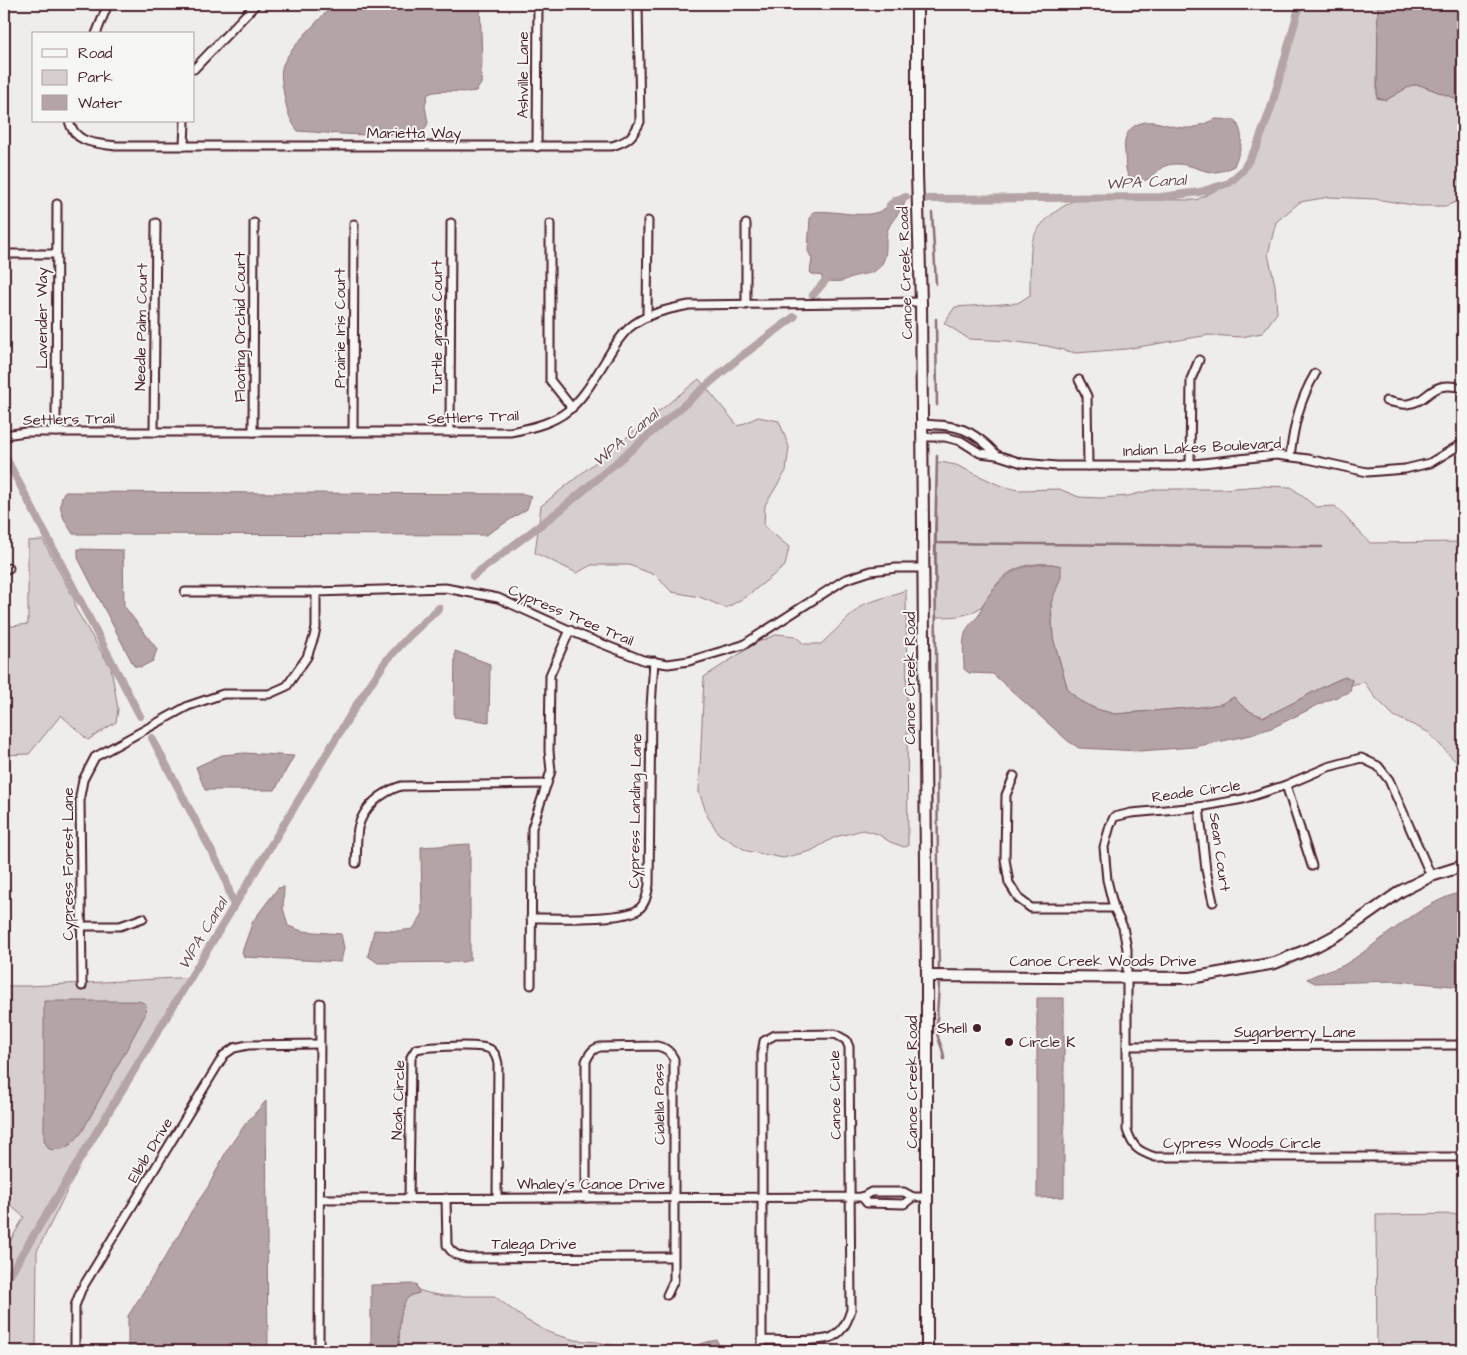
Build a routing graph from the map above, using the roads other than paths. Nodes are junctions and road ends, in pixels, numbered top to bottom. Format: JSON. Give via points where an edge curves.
{"nodes":[{"id":1,"x":108,"y":4,"type":"edge"},
{"id":2,"x":256,"y":4,"type":"edge"},
{"id":3,"x":538,"y":4,"type":"edge"},
{"id":4,"x":638,"y":4,"type":"edge"},
{"id":5,"x":917,"y":4,"type":"edge"},
{"id":6,"x":97,"y":32,"type":"edge"},
{"id":7,"x":195,"y":68,"type":"edge"},
{"id":8,"x":70,"y":122,"type":"edge"},
{"id":9,"x":185,"y":122,"type":"edge"},
{"id":10,"x":184,"y":146,"type":"junction"},
{"id":11,"x":537,"y":147,"type":"junction"},
{"id":12,"x":57,"y":204,"type":"dead end"},
{"id":13,"x":648,"y":221,"type":"dead end"},
{"id":14,"x":156,"y":223,"type":"dead end"},
{"id":15,"x":254,"y":223,"type":"dead end"},
{"id":16,"x":451,"y":223,"type":"dead end"},
{"id":17,"x":354,"y":224,"type":"dead end"},
{"id":18,"x":550,"y":224,"type":"dead end"},
{"id":19,"x":746,"y":224,"type":"dead end"},
{"id":20,"x":4,"y":254,"type":"edge"},
{"id":21,"x":56,"y":254,"type":"junction"},
{"id":22,"x":922,"y":302,"type":"junction"},
{"id":23,"x":746,"y":306,"type":"junction"},
{"id":24,"x":647,"y":317,"type":"junction"},
{"id":25,"x":1199,"y":360,"type":"dead end"},
{"id":26,"x":1315,"y":374,"type":"dead end"},
{"id":27,"x":1079,"y":380,"type":"dead end"},
{"id":28,"x":1463,"y":388,"type":"edge"},
{"id":29,"x":1386,"y":401,"type":"dead end"},
{"id":30,"x":572,"y":408,"type":"junction"},
{"id":31,"x":923,"y":424,"type":"junction"},
{"id":32,"x":56,"y":432,"type":"junction"},
{"id":33,"x":154,"y":432,"type":"junction"},
{"id":34,"x":253,"y":432,"type":"junction"},
{"id":35,"x":353,"y":432,"type":"junction"},
{"id":36,"x":450,"y":432,"type":"junction"},
{"id":37,"x":4,"y":435,"type":"edge"},
{"id":38,"x":923,"y":437,"type":"junction"},
{"id":39,"x":1463,"y":443,"type":"edge"},
{"id":40,"x":997,"y":455,"type":"junction"},
{"id":41,"x":1290,"y":456,"type":"junction"},
{"id":42,"x":1190,"y":465,"type":"junction"},
{"id":43,"x":1088,"y":466,"type":"junction"},
{"id":44,"x":924,"y":568,"type":"junction"},
{"id":45,"x":184,"y":592,"type":"dead end"},
{"id":46,"x":316,"y":592,"type":"junction"},
{"id":47,"x":570,"y":630,"type":"junction"},
{"id":48,"x":654,"y":661,"type":"junction"},
{"id":49,"x":1014,"y":776,"type":"dead end"},
{"id":50,"x":547,"y":784,"type":"junction"},
{"id":51,"x":1286,"y":785,"type":"junction"},
{"id":52,"x":1199,"y":807,"type":"junction"},
{"id":53,"x":356,"y":863,"type":"dead end"},
{"id":54,"x":1312,"y":866,"type":"dead end"},
{"id":55,"x":1463,"y":866,"type":"edge"},
{"id":56,"x":1430,"y":876,"type":"junction"},
{"id":57,"x":1213,"y":902,"type":"dead end"},
{"id":58,"x":1114,"y":908,"type":"junction"},
{"id":59,"x":143,"y":918,"type":"dead end"},
{"id":60,"x":531,"y":918,"type":"junction"},
{"id":61,"x":81,"y":926,"type":"junction"},
{"id":62,"x":927,"y":976,"type":"junction"},
{"id":63,"x":1128,"y":978,"type":"junction"},
{"id":64,"x":532,"y":985,"type":"dead end"},
{"id":65,"x":82,"y":986,"type":"dead end"},
{"id":66,"x":320,"y":1003,"type":"dead end"},
{"id":67,"x":319,"y":1044,"type":"junction"},
{"id":68,"x":1463,"y":1044,"type":"edge"},
{"id":69,"x":1127,"y":1046,"type":"junction"},
{"id":70,"x":1463,"y":1157,"type":"edge"},
{"id":71,"x":850,"y":1197,"type":"junction"},
{"id":72,"x":862,"y":1197,"type":"junction"},
{"id":73,"x":912,"y":1197,"type":"junction"},
{"id":74,"x":926,"y":1197,"type":"junction"},
{"id":75,"x":446,"y":1198,"type":"junction"},
{"id":76,"x":497,"y":1198,"type":"junction"},
{"id":77,"x":586,"y":1198,"type":"junction"},
{"id":78,"x":673,"y":1198,"type":"junction"},
{"id":79,"x":762,"y":1198,"type":"junction"},
{"id":80,"x":321,"y":1199,"type":"junction"},
{"id":81,"x":409,"y":1199,"type":"junction"},
{"id":82,"x":674,"y":1257,"type":"junction"},
{"id":83,"x":667,"y":1296,"type":"dead end"},
{"id":84,"x":762,"y":1340,"type":"junction"},
{"id":85,"x":75,"y":1351,"type":"edge"},
{"id":86,"x":319,"y":1351,"type":"edge"},
{"id":87,"x":762,"y":1351,"type":"edge"},
{"id":88,"x":927,"y":1351,"type":"edge"}],
"edges":[{"from":1,"to":6,"type":"street"},
{"from":2,"to":7,"type":"street"},
{"from":3,"to":11,"type":"street","name":"Ashville Lane"},
{"from":4,"to":11,"type":"street","name":"Marietta Way","via":[[641,108],[640,122],[633,135],[626,142],[612,146]]},
{"from":5,"to":22,"type":"main road","name":"Canoe Creek Road","via":[[917,174]]},
{"from":8,"to":10,"type":"street","name":"Marietta Way","via":[[78,138],[89,143]]},
{"from":9,"to":10,"type":"street"},
{"from":10,"to":11,"type":"street","name":"Marietta Way"},
{"from":12,"to":21,"type":"street","name":"Lavender Way"},
{"from":13,"to":24,"type":"street"},
{"from":14,"to":33,"type":"street","name":"Needle Palm Court"},
{"from":15,"to":34,"type":"street","name":"Floating Orchid Court"},
{"from":16,"to":36,"type":"street","name":"Turtle grass Court"},
{"from":17,"to":35,"type":"street","name":"Prairie Iris Court"},
{"from":18,"to":30,"type":"street","via":[[550,380]]},
{"from":19,"to":23,"type":"street"},
{"from":20,"to":21,"type":"street"},
{"from":21,"to":32,"type":"street","name":"Lavender Way"},
{"from":22,"to":23,"type":"street","name":"Settlers Trail"},
{"from":22,"to":31,"type":"main road","name":"Canoe Creek Road"},
{"from":23,"to":24,"type":"street","name":"Settlers Trail","via":[[689,306]]},
{"from":24,"to":30,"type":"street","name":"Settlers Trail","via":[[629,328],[615,344],[587,391]]},
{"from":25,"to":42,"type":"street","via":[[1191,379]]},
{"from":26,"to":41,"type":"street","via":[[1306,388],[1294,423]]},
{"from":27,"to":43,"type":"street","via":[[1087,396]]},
{"from":28,"to":29,"type":"street","via":[[1444,385],[1416,402],[1406,404]]},
{"from":30,"to":36,"type":"street","name":"Settlers Trail","via":[[536,428],[510,432]]},
{"from":31,"to":38,"type":"main road","name":"Canoe Creek Road"},
{"from":31,"to":40,"type":"street","name":"Indian Lakes Boulevard","via":[[962,428],[986,443]]},
{"from":32,"to":33,"type":"street","name":"Settlers Trail"},
{"from":32,"to":37,"type":"street","name":"Settlers Trail"},
{"from":33,"to":34,"type":"street","name":"Settlers Trail"},
{"from":34,"to":35,"type":"street","name":"Settlers Trail"},
{"from":35,"to":36,"type":"street","name":"Settlers Trail"},
{"from":38,"to":40,"type":"street","name":"Indian Lakes Boulevard","via":[[961,440],[980,454]]},
{"from":38,"to":44,"type":"main road","name":"Canoe Creek Road"},
{"from":39,"to":41,"type":"street","name":"Indian Lakes Boulevard","via":[[1430,463],[1384,472],[1367,472]]},
{"from":40,"to":43,"type":"street","name":"Indian Lakes Boulevard","via":[[1022,463]]},
{"from":41,"to":42,"type":"street","name":"Indian Lakes Boulevard"},
{"from":42,"to":43,"type":"street","name":"Indian Lakes Boulevard"},
{"from":44,"to":48,"type":"street","name":"Cypress Tree Trail","via":[[871,571],[844,580],[743,645],[689,661],[668,664]]},
{"from":44,"to":62,"type":"main road","name":"Canoe Creek Road"},
{"from":45,"to":46,"type":"street","name":"Cypress Tree Trail"},
{"from":46,"to":47,"type":"street","name":"Cypress Tree Trail","via":[[444,588],[498,598]]},
{"from":46,"to":61,"type":"street","name":"Cypress Forest Lane","via":[[314,637],[307,657],[287,686],[270,694],[223,694],[188,706],[95,757],[83,780],[80,796]]},
{"from":47,"to":48,"type":"street","name":"Cypress Tree Trail","via":[[642,660]]},
{"from":47,"to":50,"type":"street","via":[[550,675],[551,771]]},
{"from":48,"to":60,"type":"street","name":"Cypress Landing Lane","via":[[646,900],[629,914]]},
{"from":49,"to":58,"type":"street","via":[[1006,795],[1004,859],[1009,883],[1019,899],[1031,908]]},
{"from":50,"to":53,"type":"street","via":[[401,786],[389,790],[375,799],[359,826]]},
{"from":50,"to":60,"type":"street","via":[[532,828]]},
{"from":51,"to":52,"type":"street","name":"Reade Circle","via":[[1243,799]]},
{"from":51,"to":54,"type":"street"},
{"from":51,"to":56,"type":"street","name":"Reade Circle","via":[[1328,767],[1361,758],[1378,766],[1389,780]]},
{"from":52,"to":57,"type":"street","name":"Sean Court"},
{"from":52,"to":58,"type":"street","name":"Reade Circle","via":[[1114,817],[1104,847]]},
{"from":55,"to":56,"type":"main road","name":"Canoe Creek Woods Drive"},
{"from":56,"to":63,"type":"main road","name":"Canoe Creek Woods Drive","via":[[1401,891],[1344,931],[1275,963],[1191,978]]},
{"from":58,"to":63,"type":"street","name":"Reade Circle","via":[[1123,927]]},
{"from":59,"to":61,"type":"street","via":[[120,926]]},
{"from":60,"to":64,"type":"street"},
{"from":61,"to":65,"type":"street","name":"Cypress Forest Lane"},
{"from":62,"to":63,"type":"main road","name":"Canoe Creek Woods Drive"},
{"from":62,"to":74,"type":"main road","name":"Canoe Creek Road"},
{"from":63,"to":69,"type":"street","name":"Cypress Woods Circle"},
{"from":66,"to":67,"type":"street"},
{"from":67,"to":80,"type":"street"},
{"from":67,"to":85,"type":"street","name":"Elbib Drive","via":[[248,1044],[224,1055],[80,1290],[75,1306]]},
{"from":68,"to":69,"type":"street","name":"Sugarberry Lane"},
{"from":69,"to":70,"type":"street","name":"Cypress Woods Circle","via":[[1127,1130],[1131,1142],[1141,1152],[1164,1157]]},
{"from":71,"to":72,"type":"street","name":"Whaley's Canoe Drive"},
{"from":71,"to":79,"type":"street","name":"Whaley's Canoe Drive"},
{"from":71,"to":79,"type":"street","name":"Canoe Circle","via":[[850,1048],[846,1040],[835,1034],[775,1035],[764,1041]]},
{"from":71,"to":84,"type":"street","name":"Canoe Circle","via":[[851,1310],[848,1320],[833,1337]]},
{"from":72,"to":73,"type":"street","name":"Whaley's Canoe Drive","via":[[871,1192],[904,1192]]},
{"from":72,"to":73,"type":"street","name":"Whaley's Canoe Drive","via":[[867,1203],[904,1204]]},
{"from":73,"to":74,"type":"street","name":"Whaley's Canoe Drive"},
{"from":74,"to":88,"type":"main road","name":"Canoe Creek Road"},
{"from":75,"to":76,"type":"street","name":"Whaley's Canoe Drive"},
{"from":75,"to":81,"type":"street","name":"Whaley's Canoe Drive"},
{"from":75,"to":82,"type":"street","name":"Talega Drive","via":[[447,1245],[457,1256]]},
{"from":76,"to":77,"type":"street","name":"Whaley's Canoe Drive"},
{"from":76,"to":81,"type":"street","name":"Noah Circle","via":[[498,1064],[490,1049],[480,1046],[425,1047],[416,1049],[411,1057]]},
{"from":77,"to":78,"type":"street","name":"Whaley's Canoe Drive"},
{"from":77,"to":78,"type":"street","name":"Cialella Pass","via":[[586,1061],[589,1054],[600,1046],[657,1046],[666,1048],[674,1059]]},
{"from":78,"to":79,"type":"street","name":"Whaley's Canoe Drive"},
{"from":78,"to":82,"type":"street","name":"Cialella Pass"},
{"from":79,"to":84,"type":"street","name":"Canoe Circle"},
{"from":80,"to":81,"type":"street","name":"Whaley's Canoe Drive"},
{"from":80,"to":86,"type":"street"},
{"from":82,"to":83,"type":"street","name":"Cialella Pass","via":[[674,1280]]},
{"from":84,"to":87,"type":"street","name":"Canoe Circle"}]}
